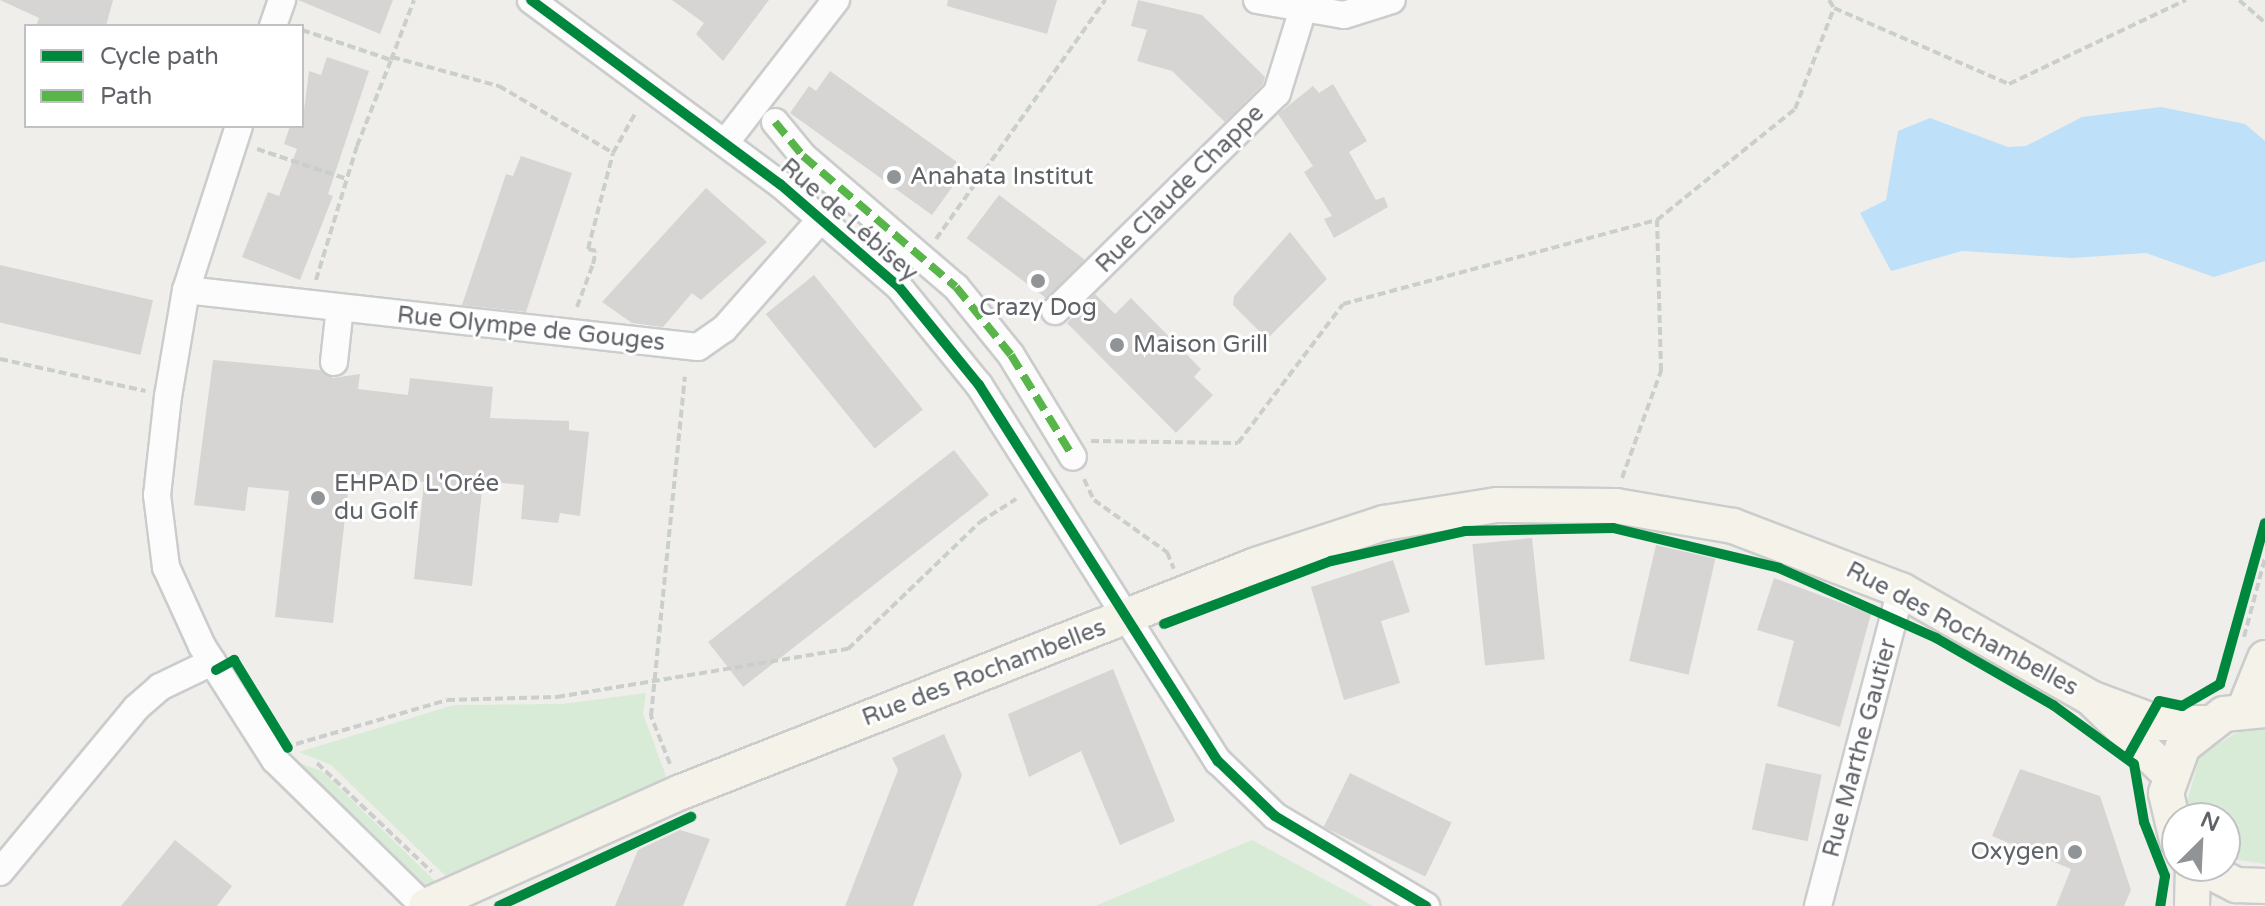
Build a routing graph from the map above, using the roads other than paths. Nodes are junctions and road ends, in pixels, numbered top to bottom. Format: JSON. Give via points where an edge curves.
{"nodes":[{"id":1,"x":282,"y":0,"type":"edge"},
{"id":2,"x":531,"y":0,"type":"edge"},
{"id":3,"x":836,"y":0,"type":"edge"},
{"id":4,"x":1257,"y":0,"type":"edge"},
{"id":5,"x":1392,"y":0,"type":"edge"},
{"id":6,"x":1302,"y":12,"type":"junction"},
{"id":7,"x":274,"y":24,"type":"edge"},
{"id":8,"x":775,"y":122,"type":"dead end"},
{"id":9,"x":238,"y":128,"type":"edge"},
{"id":10,"x":725,"y":143,"type":"junction"},
{"id":11,"x":821,"y":219,"type":"junction"},
{"id":12,"x":186,"y":290,"type":"junction"},
{"id":13,"x":340,"y":307,"type":"junction"},
{"id":14,"x":1055,"y":311,"type":"dead end"},
{"id":15,"x":334,"y":362,"type":"dead end"},
{"id":16,"x":1073,"y":457,"type":"road end"},
{"id":17,"x":1901,"y":590,"type":"junction"},
{"id":18,"x":1125,"y":617,"type":"junction"},
{"id":19,"x":2246,"y":652,"type":"edge"},
{"id":20,"x":212,"y":662,"type":"junction"},
{"id":21,"x":2093,"y":699,"type":"junction"},
{"id":22,"x":2254,"y":710,"type":"edge"},
{"id":23,"x":2206,"y":723,"type":"junction"},
{"id":24,"x":2169,"y":774,"type":"junction"},
{"id":25,"x":2168,"y":802,"type":"edge"},
{"id":26,"x":0,"y":872,"type":"edge"},
{"id":27,"x":2194,"y":882,"type":"edge"},
{"id":28,"x":2225,"y":882,"type":"edge"},
{"id":29,"x":2251,"y":893,"type":"edge"},
{"id":30,"x":429,"y":896,"type":"edge"},
{"id":31,"x":1426,"y":906,"type":"edge"},
{"id":32,"x":1818,"y":906,"type":"edge"},
{"id":33,"x":2192,"y":906,"type":"edge"}],
"edges":[{"from":1,"to":7,"type":"street"},
{"from":2,"to":10,"type":"street","name":"Rue de Lébisey"},
{"from":3,"to":10,"type":"street"},
{"from":4,"to":6,"type":"street"},
{"from":5,"to":6,"type":"street","via":[[1344,15]]},
{"from":6,"to":14,"type":"street","name":"Rue Claude Chappe","via":[[1277,93]]},
{"from":8,"to":16,"type":"street","via":[[803,156],[956,287],[1011,355]]},
{"from":9,"to":12,"type":"street"},
{"from":10,"to":11,"type":"street","name":"Rue de Lébisey"},
{"from":11,"to":13,"type":"street","name":"Rue Olympe de Gouges","via":[[724,329],[698,347]]},
{"from":11,"to":18,"type":"street","name":"Rue de Lébisey","via":[[899,287],[979,385]]},
{"from":12,"to":13,"type":"street","name":"Rue Olympe de Gouges"},
{"from":12,"to":20,"type":"street","via":[[163,423],[157,523],[166,567]]},
{"from":13,"to":15,"type":"street"},
{"from":17,"to":18,"type":"main road","name":"Rue des Rochambelles","via":[[1733,526],[1631,507],[1547,503],[1384,523]]},
{"from":17,"to":21,"type":"main road","name":"Rue des Rochambelles"},
{"from":17,"to":32,"type":"street","name":"Rue Marthe Gautier"},
{"from":18,"to":30,"type":"main road","name":"Rue des Rochambelles"},
{"from":18,"to":31,"type":"street","name":"Rue de Lébisey","via":[[1194,729],[1275,816]]},
{"from":19,"to":22,"type":"main road"},
{"from":20,"to":26,"type":"street","via":[[160,687],[136,708]]},
{"from":20,"to":30,"type":"street","via":[[283,769]]},
{"from":21,"to":23,"type":"main road","name":"Rue des Rochambelles","via":[[2158,723]]},
{"from":21,"to":24,"type":"main road","name":"Rue des Rochambelles"},
{"from":22,"to":23,"type":"main road"},
{"from":23,"to":24,"type":"main road","via":[[2183,746]]},
{"from":24,"to":25,"type":"main road"},
{"from":27,"to":33,"type":"main road"},
{"from":28,"to":29,"type":"main road"}]}
